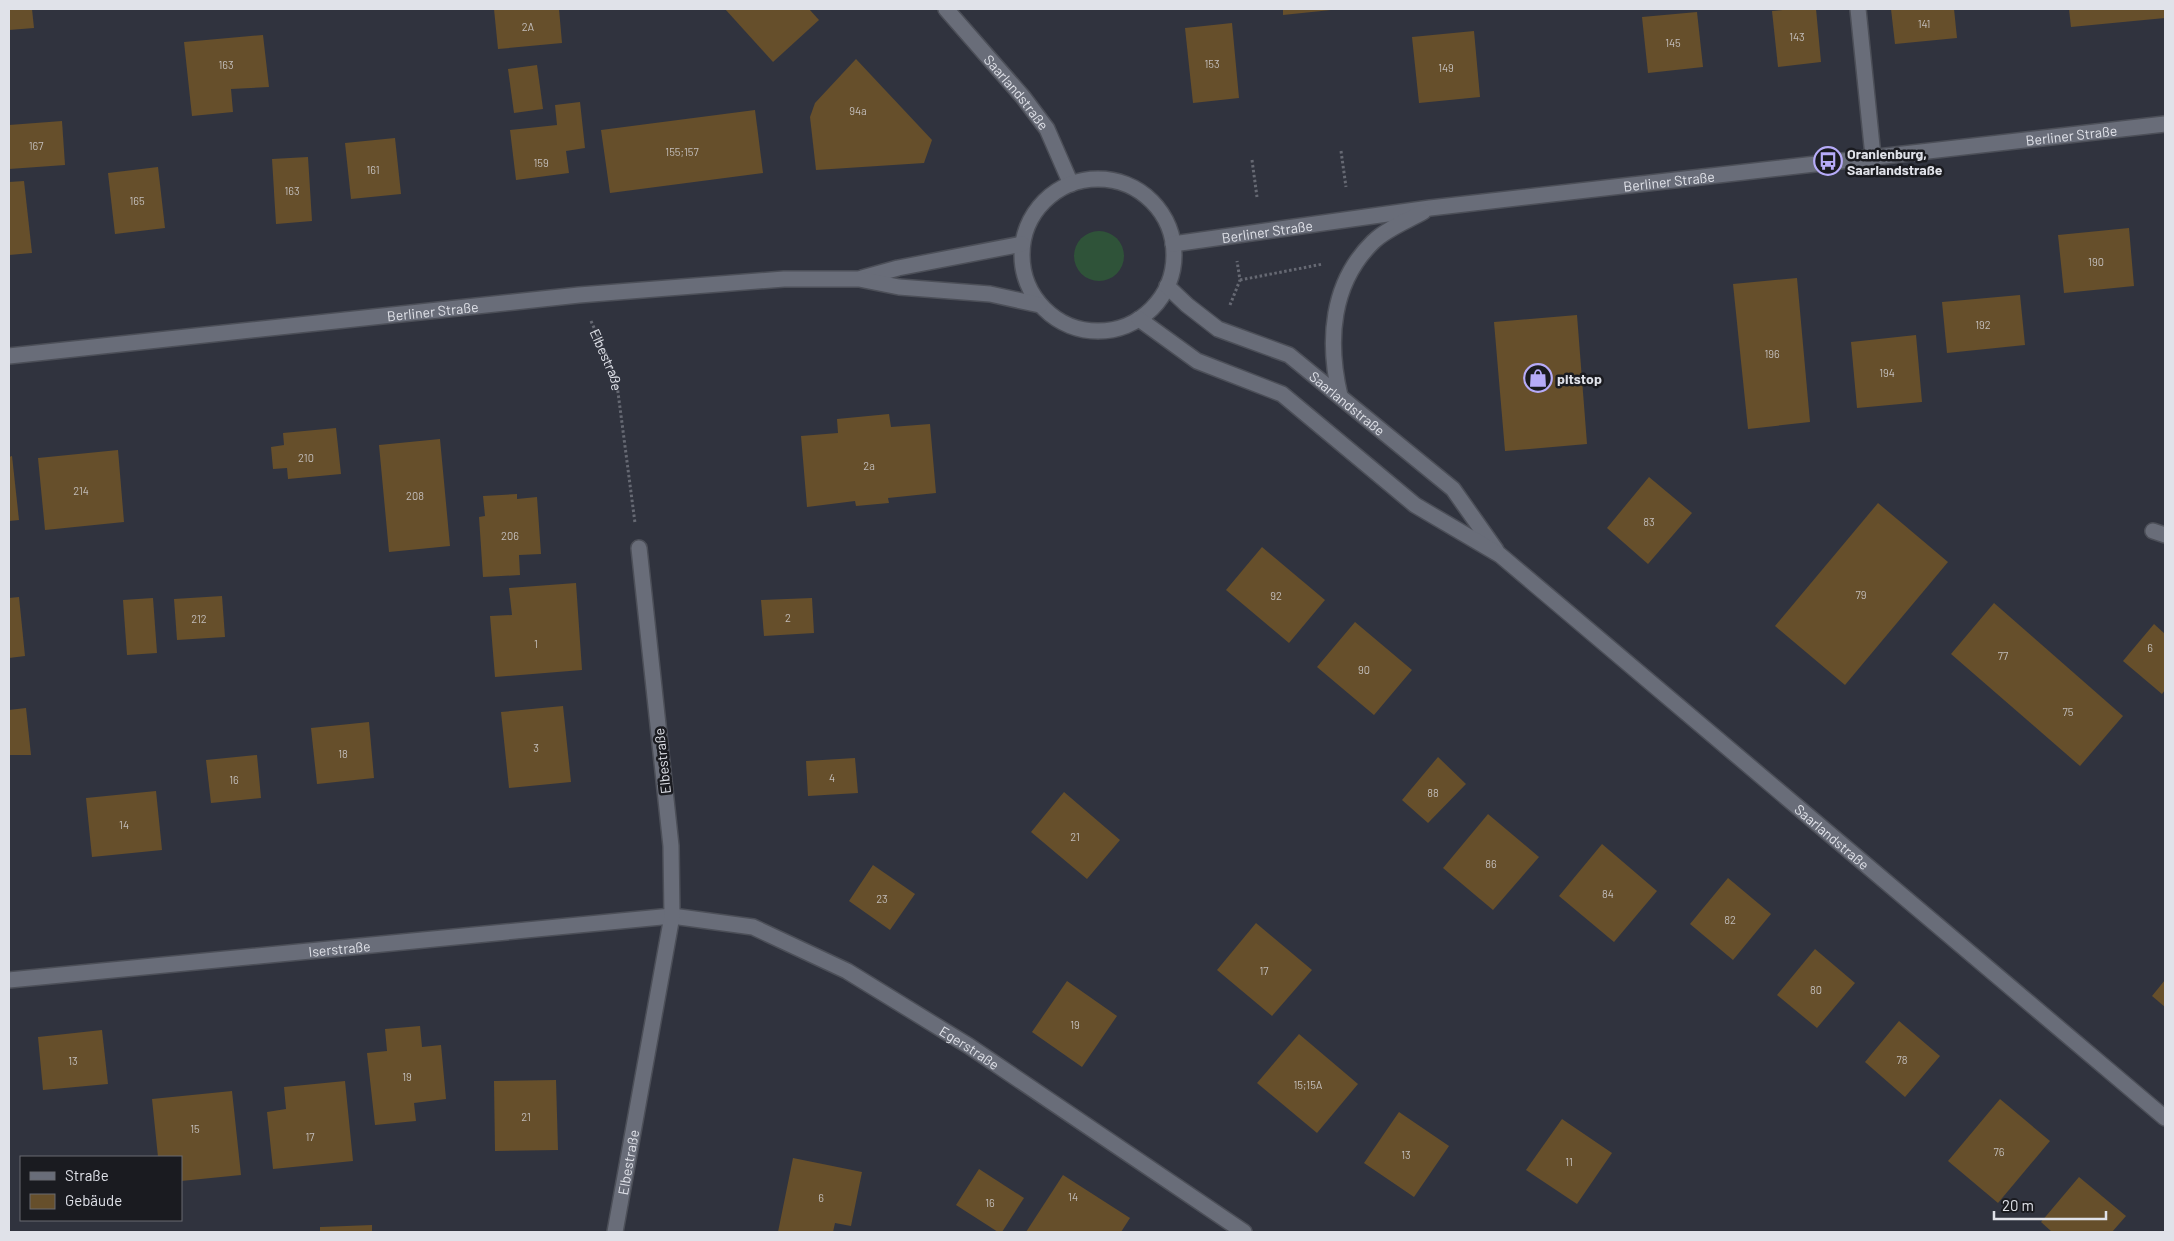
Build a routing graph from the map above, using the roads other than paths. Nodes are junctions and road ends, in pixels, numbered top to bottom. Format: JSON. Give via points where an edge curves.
{"nodes":[{"id":1,"x":946,"y":9,"type":"edge"},
{"id":2,"x":1858,"y":9,"type":"edge"},
{"id":3,"x":2165,"y":124,"type":"edge"},
{"id":4,"x":1873,"y":156,"type":"junction"},
{"id":5,"x":1071,"y":184,"type":"junction"},
{"id":6,"x":1430,"y":208,"type":"junction"},
{"id":7,"x":1022,"y":244,"type":"junction"},
{"id":8,"x":1173,"y":244,"type":"junction"},
{"id":9,"x":859,"y":279,"type":"junction"},
{"id":10,"x":1167,"y":286,"type":"junction"},
{"id":11,"x":1040,"y":305,"type":"junction"},
{"id":12,"x":1139,"y":319,"type":"junction"},
{"id":13,"x":9,"y":356,"type":"edge"},
{"id":14,"x":1340,"y":396,"type":"junction"},
{"id":15,"x":639,"y":548,"type":"road end"},
{"id":16,"x":1500,"y":555,"type":"junction"},
{"id":17,"x":672,"y":916,"type":"junction"},
{"id":18,"x":9,"y":980,"type":"edge"},
{"id":19,"x":2165,"y":1118,"type":"edge"},
{"id":20,"x":615,"y":1232,"type":"edge"},
{"id":21,"x":1244,"y":1232,"type":"edge"}],
"edges":[{"from":1,"to":5,"type":"street","name":"Saarlandstraße","via":[[1047,129]]},
{"from":2,"to":4,"type":"street"},
{"from":3,"to":4,"type":"street","name":"Berliner Straße"},
{"from":4,"to":6,"type":"street","name":"Berliner Straße"},
{"from":5,"to":7,"type":"street","via":[[1039,207]]},
{"from":5,"to":8,"type":"street","via":[[1115,181],[1136,190],[1154,204],[1167,222]]},
{"from":6,"to":8,"type":"street","name":"Berliner Straße"},
{"from":6,"to":14,"type":"street","via":[[1374,241],[1354,266],[1338,301],[1332,338]]},
{"from":7,"to":9,"type":"street","name":"Berliner Straße","via":[[898,268]]},
{"from":7,"to":11,"type":"street","via":[[1022,266],[1028,287]]},
{"from":8,"to":10,"type":"street","via":[[1173,266]]},
{"from":9,"to":11,"type":"street","name":"Berliner Straße","via":[[899,287],[990,294]]},
{"from":9,"to":13,"type":"street","name":"Berliner Straße","via":[[784,279],[579,295]]},
{"from":10,"to":12,"type":"street","via":[[1155,305]]},
{"from":10,"to":14,"type":"street","name":"Saarlandstraße","via":[[1218,329],[1289,354]]},
{"from":11,"to":12,"type":"street","via":[[1056,320],[1098,332],[1119,328]]},
{"from":12,"to":16,"type":"street","name":"Saarlandstraße","via":[[1197,361],[1282,394],[1415,504]]},
{"from":14,"to":16,"type":"street","name":"Saarlandstraße","via":[[1453,489]]},
{"from":15,"to":17,"type":"street","name":"Elbestraße","via":[[671,846]]},
{"from":16,"to":19,"type":"street","name":"Saarlandstraße"},
{"from":17,"to":18,"type":"street","name":"Iserstraße"},
{"from":17,"to":20,"type":"street","name":"Elbestraße"},
{"from":17,"to":21,"type":"street","name":"Egerstraße","via":[[753,927],[847,970],[968,1046]]}]}
